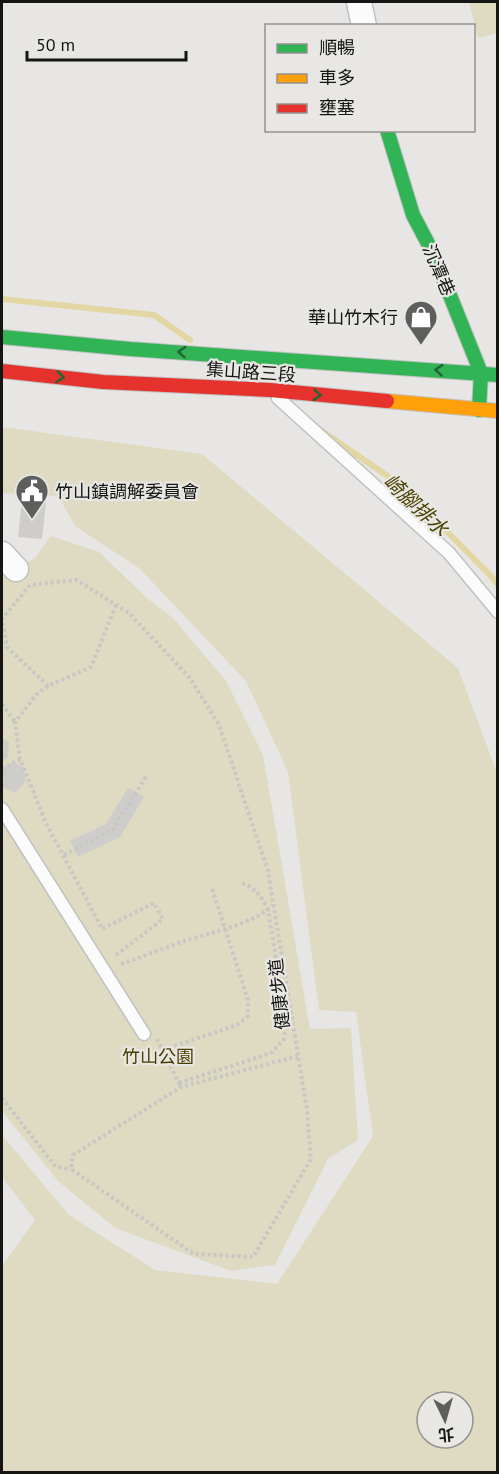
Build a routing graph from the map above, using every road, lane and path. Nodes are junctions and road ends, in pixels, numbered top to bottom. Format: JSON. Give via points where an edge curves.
{"nodes":[{"id":1,"x":359,"y":2,"type":"edge"},
{"id":2,"x":364,"y":24,"type":"edge"},
{"id":3,"x":388,"y":132,"type":"edge"},
{"id":4,"x":2,"y":337,"type":"edge"},
{"id":5,"x":2,"y":371,"type":"edge"},
{"id":6,"x":481,"y":373,"type":"junction"},
{"id":7,"x":273,"y":374,"type":"junction"},
{"id":8,"x":498,"y":375,"type":"edge"},
{"id":9,"x":479,"y":410,"type":"junction"},
{"id":10,"x":498,"y":411,"type":"edge"},
{"id":11,"x":116,"y":605,"type":"junction"},
{"id":12,"x":498,"y":612,"type":"edge"},
{"id":13,"x":48,"y":686,"type":"junction"},
{"id":14,"x":2,"y":704,"type":"edge"},
{"id":15,"x":15,"y":722,"type":"junction"},
{"id":16,"x":20,"y":759,"type":"junction"},
{"id":17,"x":2,"y":770,"type":"edge"},
{"id":18,"x":147,"y":775,"type":"dead end"},
{"id":19,"x":2,"y":809,"type":"edge"},
{"id":20,"x":64,"y":855,"type":"junction"},
{"id":21,"x":240,"y":882,"type":"dead end"},
{"id":22,"x":212,"y":888,"type":"dead end"},
{"id":23,"x":274,"y":905,"type":"junction"},
{"id":24,"x":268,"y":910,"type":"junction"},
{"id":25,"x":225,"y":928,"type":"junction"},
{"id":26,"x":148,"y":1032,"type":"joint"},
{"id":27,"x":163,"y":1050,"type":"junction"},
{"id":28,"x":298,"y":1056,"type":"junction"},
{"id":29,"x":180,"y":1085,"type":"junction"},
{"id":30,"x":2,"y":1098,"type":"edge"},
{"id":31,"x":71,"y":1169,"type":"junction"}],
"edges":[{"from":1,"to":2,"type":"street"},
{"from":3,"to":6,"type":"main road","name":"沉潭巷","via":[[413,215],[433,253]]},
{"from":7,"to":4,"type":"main road","name":"集山路三段","one_way":true,"via":[[130,349]]},
{"from":5,"to":7,"type":"main road","name":"集山路三段","one_way":true,"via":[[103,382]]},
{"from":6,"to":7,"type":"main road","name":"集山路三段","one_way":true},
{"from":6,"to":8,"type":"main road","name":"集山路三段"},
{"from":6,"to":9,"type":"main road","name":"沉潭巷"},
{"from":7,"to":9,"type":"main road","name":"集山路三段","one_way":true},
{"from":7,"to":12,"type":"lane","via":[[449,553]]},
{"from":9,"to":10,"type":"main road","name":"集山路三段"},
{"from":11,"to":13,"type":"path","via":[[91,667]]},
{"from":11,"to":13,"type":"path","via":[[77,580],[30,585],[12,605],[2,619],[7,647]]},
{"from":11,"to":23,"type":"path","via":[[135,618],[190,678],[219,724],[268,871]]},
{"from":13,"to":15,"type":"path"},
{"from":14,"to":15,"type":"path"},
{"from":15,"to":16,"type":"path"},
{"from":16,"to":17,"type":"path"},
{"from":16,"to":20,"type":"path","via":[[46,823]]},
{"from":18,"to":20,"type":"path","via":[[113,829]]},
{"from":19,"to":26,"type":"lane"},
{"from":20,"to":25,"type":"path","via":[[102,929],[154,903],[163,919],[116,955],[120,964]]},
{"from":21,"to":24,"type":"path","name":"健康步道","via":[[254,888]]},
{"from":22,"to":25,"type":"path"},
{"from":23,"to":24,"type":"path"},
{"from":23,"to":28,"type":"path"},
{"from":24,"to":25,"type":"path"},
{"from":24,"to":29,"type":"path","name":"健康步道","via":[[286,1020],[284,1039],[271,1053]]},
{"from":25,"to":27,"type":"path","via":[[248,1000],[248,1016],[237,1025]]},
{"from":26,"to":27,"type":"path"},
{"from":27,"to":29,"type":"path"},
{"from":28,"to":29,"type":"path"},
{"from":28,"to":31,"type":"path","via":[[311,1159],[253,1257],[194,1254]]},
{"from":29,"to":31,"type":"path","via":[[73,1155]]},
{"from":30,"to":31,"type":"path","via":[[56,1167]]}]}
